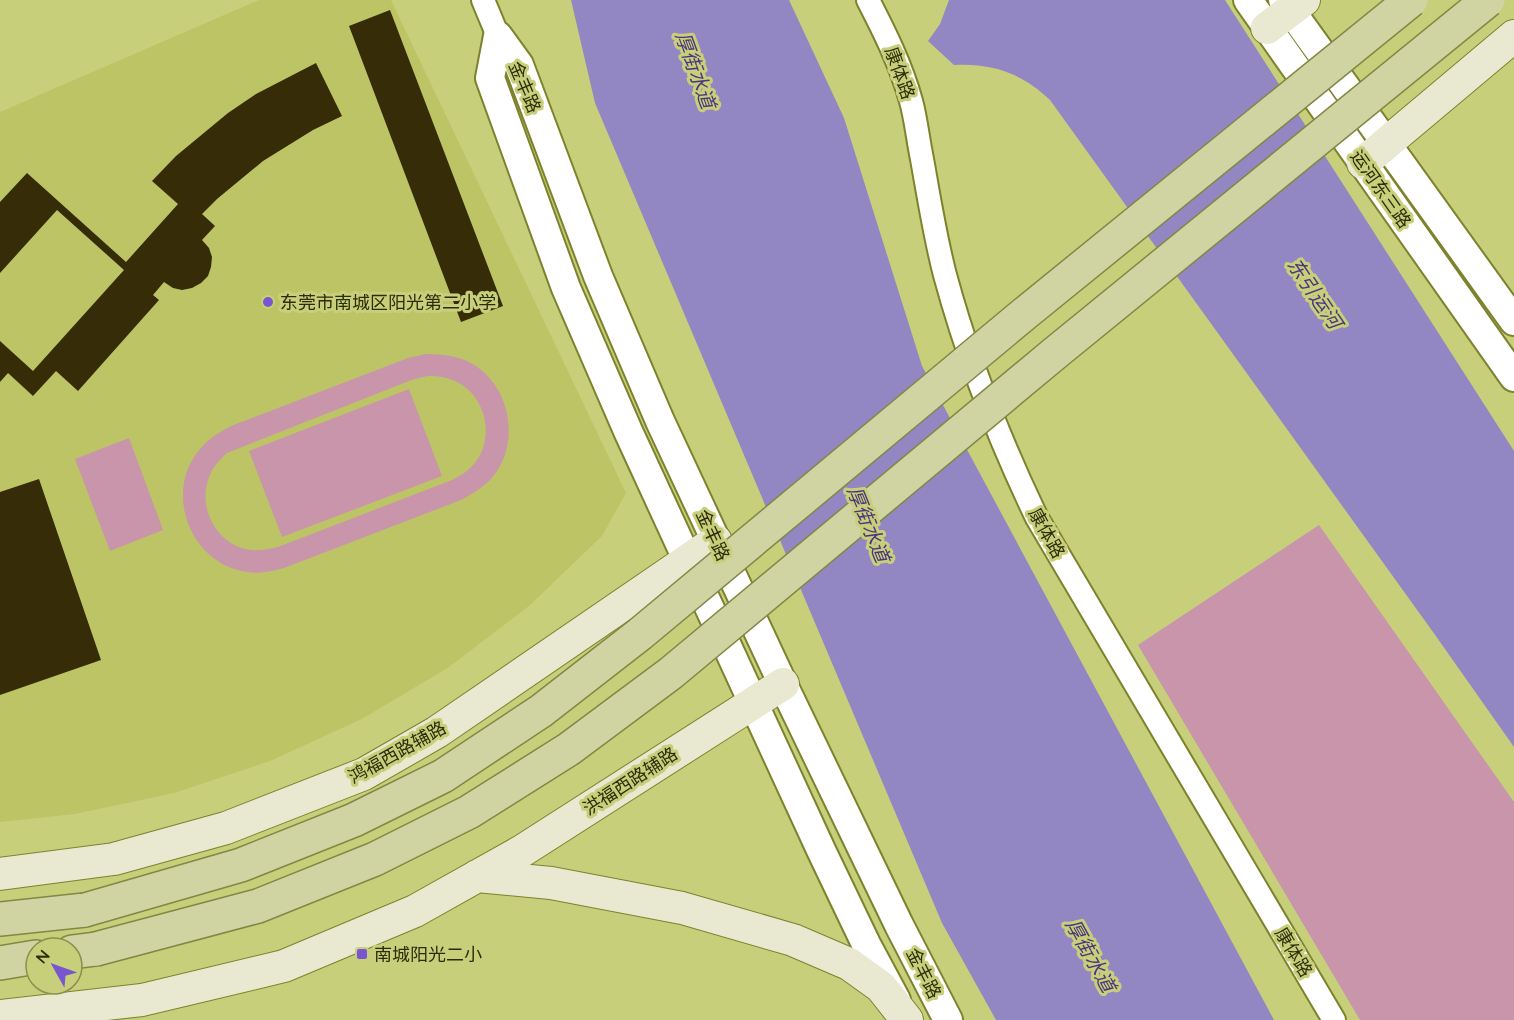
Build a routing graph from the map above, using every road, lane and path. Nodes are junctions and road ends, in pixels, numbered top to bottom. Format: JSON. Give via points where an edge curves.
{"nodes":[{"id":1,"x":483,"y":0,"type":"edge"},
{"id":2,"x":868,"y":0,"type":"edge"},
{"id":3,"x":1248,"y":0,"type":"edge"},
{"id":4,"x":1412,"y":0,"type":"edge"},
{"id":5,"x":1488,"y":0,"type":"edge"},
{"id":6,"x":1286,"y":10,"type":"edge"},
{"id":7,"x":498,"y":36,"type":"junction"},
{"id":8,"x":1514,"y":36,"type":"edge"},
{"id":9,"x":1359,"y":105,"type":"junction"},
{"id":10,"x":1374,"y":153,"type":"junction"},
{"id":11,"x":1514,"y":321,"type":"edge"},
{"id":12,"x":1514,"y":377,"type":"edge"},
{"id":13,"x":716,"y":541,"type":"junction"},
{"id":14,"x":688,"y":561,"type":"junction"},
{"id":15,"x":783,"y":684,"type":"junction"},
{"id":16,"x":754,"y":702,"type":"junction"},
{"id":17,"x":0,"y":874,"type":"edge"},
{"id":18,"x":477,"y":876,"type":"junction"},
{"id":19,"x":0,"y":919,"type":"edge"},
{"id":20,"x":84,"y":951,"type":"edge"},
{"id":21,"x":24,"y":959,"type":"edge"},
{"id":22,"x":0,"y":963,"type":"edge"},
{"id":23,"x":0,"y":1016,"type":"edge"},
{"id":24,"x":907,"y":1020,"type":"edge"},
{"id":25,"x":948,"y":1020,"type":"edge"},
{"id":26,"x":1334,"y":1020,"type":"edge"}],
"edges":[{"from":1,"to":7,"type":"street"},
{"from":2,"to":26,"type":"street","name":"康体路","via":[[899,63],[912,103],[948,284],[973,367],[1009,459],[1036,518]]},
{"from":3,"to":6,"type":"street","name":"运河东三路"},
{"from":4,"to":19,"type":"main road","bridge":true,"via":[[1023,315],[640,634],[541,711],[443,776],[354,820],[241,865],[85,910]]},
{"from":5,"to":9,"type":"main road","bridge":true},
{"from":6,"to":9,"type":"street","name":"运河东三路"},
{"from":6,"to":10,"type":"street","name":"运河东三路"},
{"from":7,"to":13,"type":"street","name":"金丰路","via":[[519,65],[598,276]]},
{"from":7,"to":14,"type":"street","name":"金丰路","via":[[490,78],[562,277]]},
{"from":8,"to":10,"type":"main road"},
{"from":9,"to":10,"type":"street","name":"运河东三路"},
{"from":9,"to":20,"type":"main road","bridge":true,"via":[[671,673],[568,748],[469,812],[375,859],[258,906]]},
{"from":10,"to":11,"type":"street","name":"运河东三路"},
{"from":10,"to":12,"type":"street","name":"运河东三路"},
{"from":13,"to":14,"type":"main road","name":"鸿福西路辅路"},
{"from":13,"to":15,"type":"street","name":"金丰路"},
{"from":14,"to":16,"type":"street","name":"金丰路"},
{"from":14,"to":17,"type":"main road","name":"鸿福西路辅路","via":[[437,732],[364,774],[226,828],[114,859]]},
{"from":15,"to":16,"type":"main road","name":"洪福西路辅路"},
{"from":15,"to":25,"type":"street","name":"金丰路"},
{"from":16,"to":18,"type":"main road","name":"洪福西路辅路"},
{"from":16,"to":24,"type":"street","name":"金丰路","via":[[866,944]]},
{"from":18,"to":23,"type":"main road","via":[[415,911],[284,966],[142,1000]]},
{"from":18,"to":24,"type":"main road","via":[[551,883],[682,908],[793,940],[865,975],[881,987]]},
{"from":21,"to":22,"type":"main road"}]}
